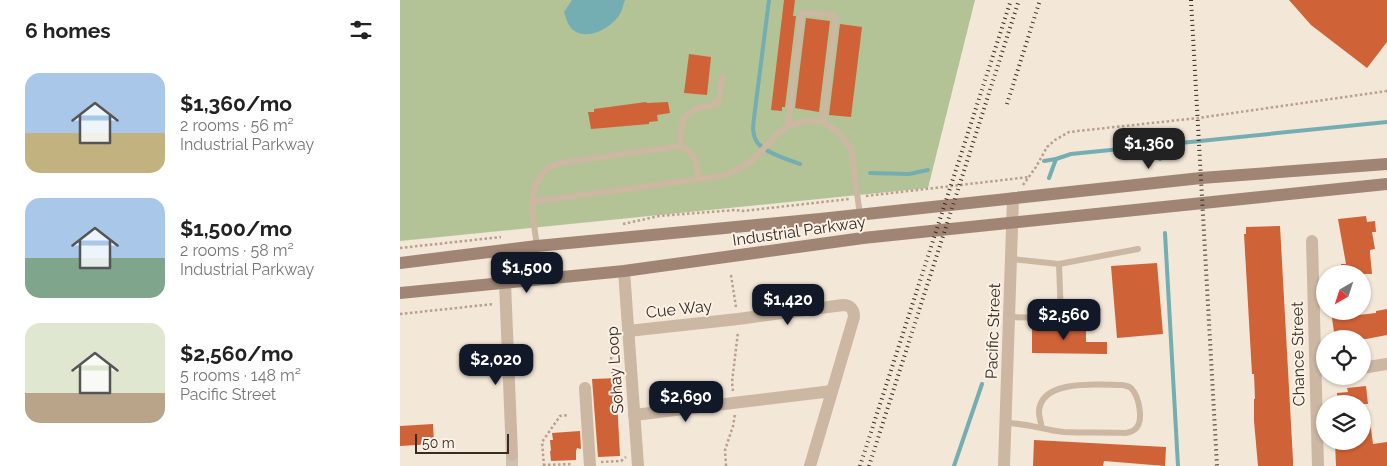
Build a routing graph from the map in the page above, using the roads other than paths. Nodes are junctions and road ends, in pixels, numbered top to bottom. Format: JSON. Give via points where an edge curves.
{"nodes":[{"id":1,"x":723,"y":76,"type":"dead end"},
{"id":2,"x":823,"y":122,"type":"junction"},
{"id":3,"x":788,"y":126,"type":"junction"},
{"id":4,"x":680,"y":146,"type":"junction"},
{"id":5,"x":1387,"y":164,"type":"edge"},
{"id":6,"x":700,"y":178,"type":"junction"},
{"id":7,"x":1387,"y":184,"type":"edge"},
{"id":8,"x":1013,"y":198,"type":"junction"},
{"id":9,"x":532,"y":202,"type":"junction"},
{"id":10,"x":860,"y":215,"type":"junction"},
{"id":11,"x":1014,"y":222,"type":"junction"},
{"id":12,"x":1312,"y":241,"type":"dead end"},
{"id":13,"x":537,"y":246,"type":"junction"},
{"id":14,"x":1138,"y":249,"type":"dead end"},
{"id":15,"x":1012,"y":258,"type":"junction"},
{"id":16,"x":400,"y":263,"type":"edge"},
{"id":17,"x":1059,"y":264,"type":"junction"},
{"id":18,"x":624,"y":271,"type":"junction"},
{"id":19,"x":505,"y":283,"type":"junction"},
{"id":20,"x":400,"y":293,"type":"edge"},
{"id":21,"x":1009,"y":317,"type":"junction"},
{"id":22,"x":1317,"y":330,"type":"edge"},
{"id":23,"x":628,"y":331,"type":"junction"},
{"id":24,"x":1387,"y":364,"type":"edge"},
{"id":25,"x":1371,"y":367,"type":"edge"},
{"id":26,"x":1320,"y":385,"type":"edge"},
{"id":27,"x":584,"y":388,"type":"dead end"},
{"id":28,"x":832,"y":391,"type":"junction"},
{"id":29,"x":634,"y":415,"type":"junction"},
{"id":30,"x":1006,"y":423,"type":"junction"},
{"id":31,"x":1042,"y":428,"type":"junction"},
{"id":32,"x":512,"y":455,"type":"tunnel mouth"},
{"id":33,"x":590,"y":466,"type":"edge"},
{"id":34,"x":638,"y":466,"type":"edge"},
{"id":35,"x":810,"y":466,"type":"edge"},
{"id":36,"x":1004,"y":466,"type":"edge"},
{"id":37,"x":1318,"y":466,"type":"edge"}],
"edges":[{"from":1,"to":4,"type":"lane","via":[[718,104],[693,110],[683,118]]},
{"from":2,"to":3,"type":"lane","via":[[808,120]]},
{"from":2,"to":3,"type":"lane","via":[[836,16],[802,12]]},
{"from":2,"to":10,"type":"lane","via":[[838,132],[851,149]]},
{"from":3,"to":6,"type":"lane","via":[[754,159],[737,170],[722,176]]},
{"from":4,"to":6,"type":"lane","via":[[690,150],[696,159]]},
{"from":4,"to":9,"type":"lane","via":[[560,163],[546,170]]},
{"from":5,"to":8,"type":"main road","name":"Industrial Parkway","via":[[1201,178]]},
{"from":6,"to":9,"type":"lane"},
{"from":7,"to":11,"type":"main road","name":"Industrial Parkway"},
{"from":8,"to":10,"type":"main road","name":"Industrial Parkway"},
{"from":8,"to":11,"type":"street","name":"Pacific Street"},
{"from":9,"to":13,"type":"lane"},
{"from":10,"to":13,"type":"main road","name":"Industrial Parkway"},
{"from":11,"to":15,"type":"street","name":"Pacific Street"},
{"from":11,"to":18,"type":"main road","name":"Industrial Parkway","via":[[864,238]]},
{"from":12,"to":22,"type":"street","name":"Chance Street"},
{"from":13,"to":16,"type":"main road","name":"Industrial Parkway"},
{"from":14,"to":17,"type":"lane"},
{"from":15,"to":17,"type":"lane"},
{"from":15,"to":21,"type":"street","name":"Pacific Street"},
{"from":17,"to":21,"type":"lane","via":[[1061,318]]},
{"from":18,"to":19,"type":"main road","name":"Industrial Parkway"},
{"from":18,"to":23,"type":"street","name":"Sohay Loop"},
{"from":19,"to":20,"type":"main road","name":"Industrial Parkway"},
{"from":19,"to":32,"type":"street"},
{"from":21,"to":30,"type":"street","name":"Pacific Street"},
{"from":23,"to":28,"type":"street","name":"Cue Way","via":[[842,305],[852,308],[854,317]]},
{"from":23,"to":29,"type":"street","name":"Sohay Loop"},
{"from":24,"to":25,"type":"street"},
{"from":26,"to":37,"type":"street","name":"Chance Street"},
{"from":27,"to":33,"type":"street"},
{"from":28,"to":29,"type":"street"},
{"from":28,"to":35,"type":"street"},
{"from":29,"to":34,"type":"street","name":"Sohay Loop"},
{"from":30,"to":31,"type":"lane"},
{"from":30,"to":36,"type":"street","name":"Pacific Street"},
{"from":31,"to":31,"type":"lane","via":[[1063,432],[1126,433],[1135,430],[1140,422],[1140,411],[1131,388],[1123,385],[1070,386],[1056,389],[1044,397],[1039,411]]}]}
